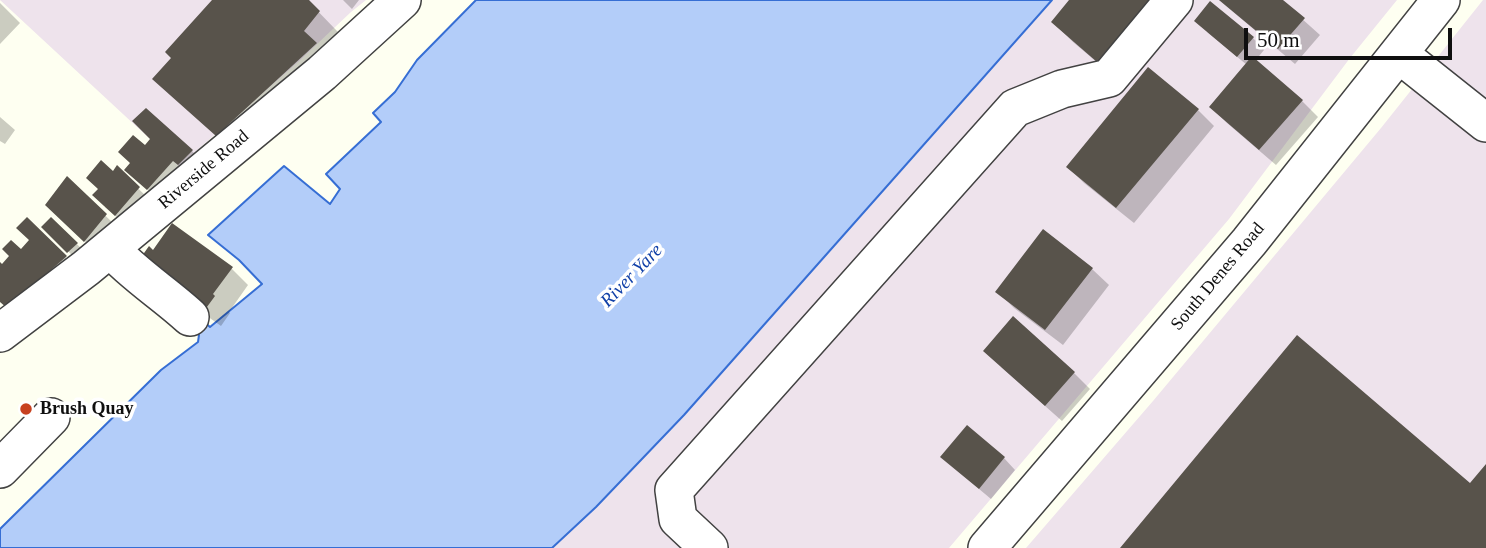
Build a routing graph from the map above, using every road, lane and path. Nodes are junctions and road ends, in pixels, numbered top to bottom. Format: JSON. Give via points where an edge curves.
{"nodes":[{"id":1,"x":402,"y":0,"type":"edge"},
{"id":2,"x":1174,"y":0,"type":"edge"},
{"id":3,"x":1441,"y":0,"type":"edge"},
{"id":4,"x":1399,"y":54,"type":"junction"},
{"id":5,"x":1486,"y":123,"type":"edge"},
{"id":6,"x":98,"y":258,"type":"junction"},
{"id":7,"x":83,"y":307,"type":"dead end"},
{"id":8,"x":190,"y":317,"type":"dead end"},
{"id":9,"x":0,"y":333,"type":"edge"},
{"id":10,"x":51,"y":417,"type":"dead end"},
{"id":11,"x":0,"y":469,"type":"edge"},
{"id":12,"x":709,"y":548,"type":"edge"},
{"id":13,"x":987,"y":548,"type":"edge"}],
"edges":[{"from":1,"to":6,"type":"street","name":"Riverside Road","via":[[322,73]]},
{"from":2,"to":12,"type":"street","via":[[1109,79],[1062,89],[1015,108],[674,489],[678,519]]},
{"from":3,"to":4,"type":"street","name":"South Denes Road"},
{"from":4,"to":5,"type":"street"},
{"from":4,"to":13,"type":"street","name":"South Denes Road","via":[[1249,242]]},
{"from":6,"to":7,"type":"street"},
{"from":6,"to":8,"type":"street","via":[[122,262]]},
{"from":6,"to":9,"type":"street","name":"Riverside Road"},
{"from":10,"to":11,"type":"street"}]}
